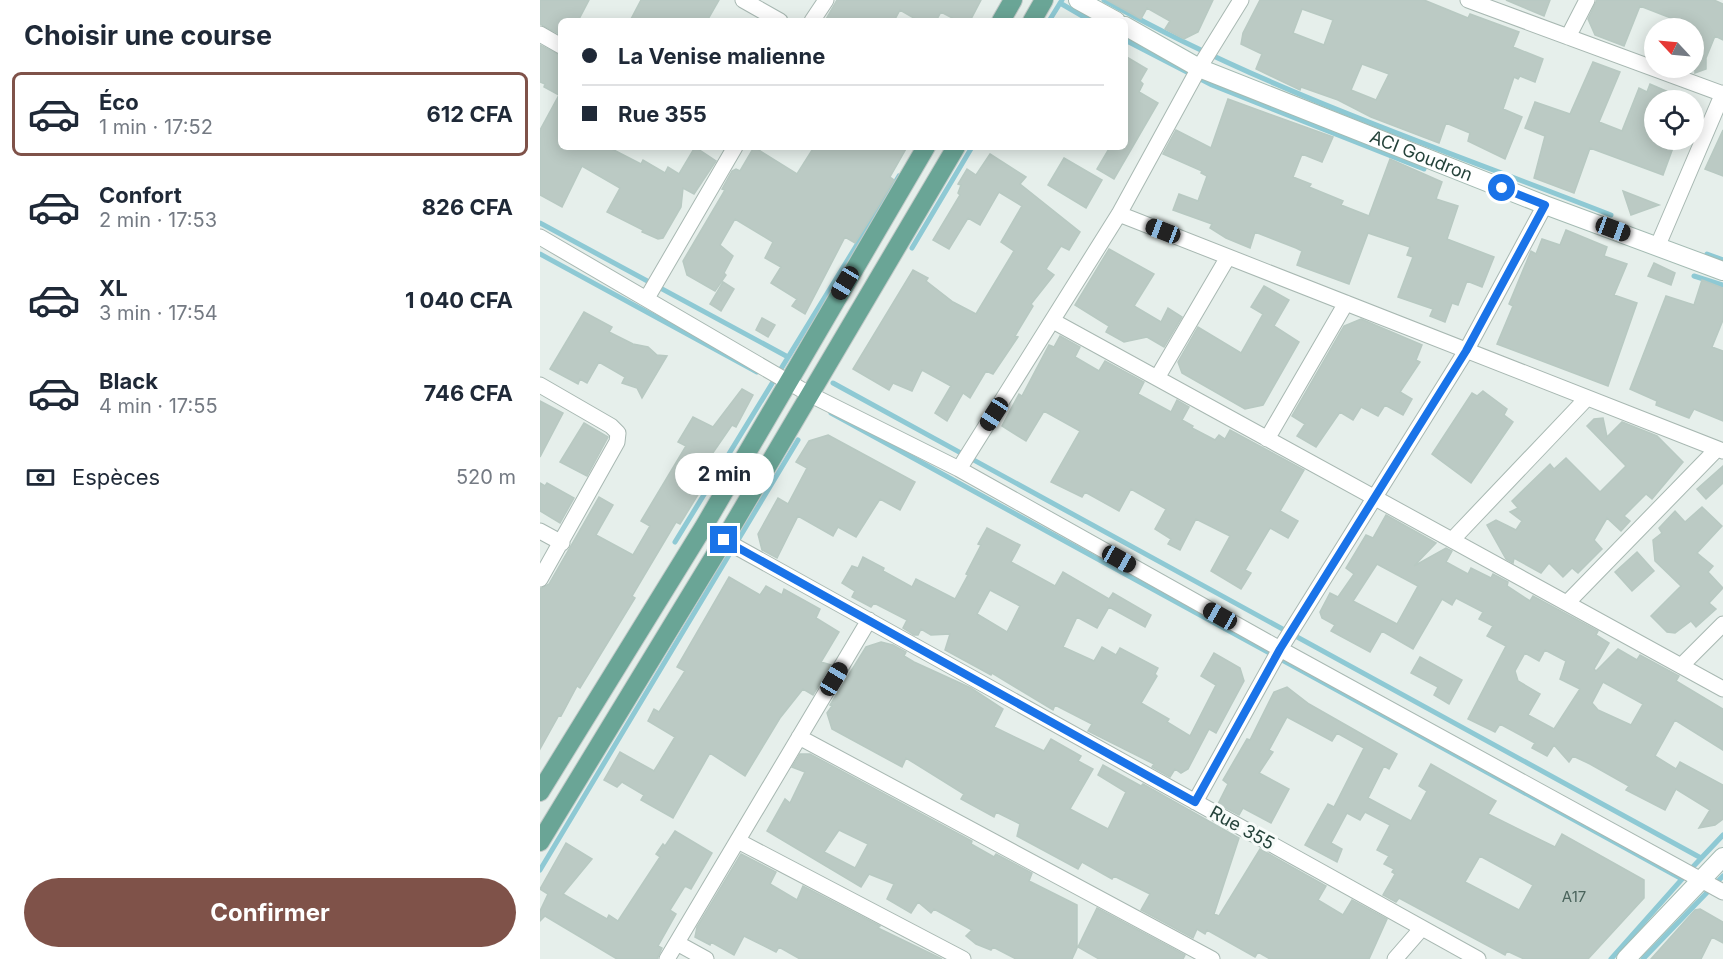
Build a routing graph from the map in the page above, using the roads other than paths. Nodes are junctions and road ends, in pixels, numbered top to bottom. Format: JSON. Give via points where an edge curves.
{"nodes":[{"id":1,"x":743,"y":0,"type":"edge"},
{"id":2,"x":825,"y":0,"type":"edge"},
{"id":3,"x":1013,"y":0,"type":"edge"},
{"id":4,"x":1044,"y":0,"type":"edge"},
{"id":5,"x":1078,"y":0,"type":"edge"},
{"id":6,"x":1240,"y":0,"type":"edge"},
{"id":7,"x":1468,"y":0,"type":"edge"},
{"id":8,"x":1587,"y":0,"type":"edge"},
{"id":9,"x":775,"y":18,"type":"edge"},
{"id":10,"x":814,"y":18,"type":"edge"},
{"id":11,"x":1003,"y":18,"type":"edge"},
{"id":12,"x":1034,"y":18,"type":"edge"},
{"id":13,"x":1111,"y":18,"type":"edge"},
{"id":14,"x":1128,"y":28,"type":"edge"},
{"id":15,"x":540,"y":34,"type":"edge"},
{"id":16,"x":1568,"y":37,"type":"junction"},
{"id":17,"x":558,"y":44,"type":"edge"},
{"id":18,"x":1199,"y":68,"type":"junction"},
{"id":19,"x":1723,"y":94,"type":"edge"},
{"id":20,"x":733,"y":150,"type":"edge"},
{"id":21,"x":924,"y":150,"type":"edge"},
{"id":22,"x":954,"y":150,"type":"edge"},
{"id":23,"x":1545,"y":205,"type":"junction"},
{"id":24,"x":1119,"y":214,"type":"junction"},
{"id":25,"x":540,"y":237,"type":"edge"},
{"id":26,"x":1658,"y":245,"type":"junction"},
{"id":27,"x":1228,"y":257,"type":"junction"},
{"id":28,"x":1723,"y":271,"type":"edge"},
{"id":29,"x":647,"y":297,"type":"junction"},
{"id":30,"x":1346,"y":303,"type":"junction"},
{"id":31,"x":1053,"y":321,"type":"junction"},
{"id":32,"x":1466,"y":351,"type":"junction"},
{"id":33,"x":1157,"y":378,"type":"junction"},
{"id":34,"x":787,"y":380,"type":"junction"},
{"id":35,"x":540,"y":385,"type":"edge"},
{"id":36,"x":809,"y":394,"type":"junction"},
{"id":37,"x":1587,"y":398,"type":"junction"},
{"id":38,"x":1267,"y":439,"type":"junction"},
{"id":39,"x":1720,"y":450,"type":"edge"},
{"id":40,"x":959,"y":469,"type":"junction"},
{"id":41,"x":1375,"y":498,"type":"junction"},
{"id":42,"x":540,"y":531,"type":"edge"},
{"id":43,"x":724,"y":540,"type":"junction"},
{"id":44,"x":1452,"y":540,"type":"junction"},
{"id":45,"x":562,"y":543,"type":"junction"},
{"id":46,"x":540,"y":579,"type":"edge"},
{"id":47,"x":1567,"y":603,"type":"junction"},
{"id":48,"x":869,"y":620,"type":"junction"},
{"id":49,"x":1723,"y":624,"type":"edge"},
{"id":50,"x":1280,"y":649,"type":"junction"},
{"id":51,"x":1681,"y":666,"type":"junction"},
{"id":52,"x":1723,"y":689,"type":"edge"},
{"id":53,"x":799,"y":737,"type":"junction"},
{"id":54,"x":540,"y":792,"type":"edge"},
{"id":55,"x":1195,"y":802,"type":"junction"},
{"id":56,"x":738,"y":841,"type":"junction"},
{"id":57,"x":540,"y":843,"type":"edge"},
{"id":58,"x":1723,"y":857,"type":"edge"},
{"id":59,"x":1702,"y":878,"type":"junction"},
{"id":60,"x":1723,"y":892,"type":"edge"},
{"id":61,"x":1422,"y":928,"type":"junction"},
{"id":62,"x":677,"y":943,"type":"junction"},
{"id":63,"x":668,"y":959,"type":"edge"},
{"id":64,"x":706,"y":959,"type":"edge"},
{"id":65,"x":963,"y":959,"type":"edge"},
{"id":66,"x":1212,"y":959,"type":"edge"},
{"id":67,"x":1395,"y":959,"type":"edge"},
{"id":68,"x":1478,"y":959,"type":"edge"},
{"id":69,"x":1626,"y":959,"type":"edge"}],
"edges":[{"from":1,"to":9,"type":"street"},
{"from":2,"to":10,"type":"street"},
{"from":3,"to":11,"type":"main road"},
{"from":4,"to":12,"type":"main road"},
{"from":5,"to":13,"type":"street"},
{"from":6,"to":18,"type":"street"},
{"from":7,"to":16,"type":"street"},
{"from":8,"to":16,"type":"street"},
{"from":14,"to":18,"type":"street","name":"ACI Goudron"},
{"from":15,"to":17,"type":"street"},
{"from":16,"to":19,"type":"street"},
{"from":18,"to":23,"type":"street","name":"ACI Goudron"},
{"from":18,"to":24,"type":"street"},
{"from":19,"to":26,"type":"street"},
{"from":20,"to":29,"type":"street"},
{"from":21,"to":34,"type":"main road"},
{"from":22,"to":36,"type":"main road"},
{"from":23,"to":26,"type":"street","name":"ACI Goudron"},
{"from":23,"to":32,"type":"street"},
{"from":24,"to":27,"type":"street"},
{"from":24,"to":31,"type":"street"},
{"from":25,"to":29,"type":"street"},
{"from":26,"to":28,"type":"street","name":"ACI Goudron"},
{"from":27,"to":30,"type":"street"},
{"from":27,"to":33,"type":"street"},
{"from":29,"to":34,"type":"street"},
{"from":30,"to":32,"type":"street"},
{"from":30,"to":38,"type":"street"},
{"from":31,"to":33,"type":"street"},
{"from":31,"to":40,"type":"street"},
{"from":32,"to":37,"type":"street"},
{"from":32,"to":41,"type":"street"},
{"from":33,"to":38,"type":"street"},
{"from":34,"to":36,"type":"street"},
{"from":34,"to":54,"type":"main road","via":[[703,528]]},
{"from":35,"to":45,"type":"street","via":[[611,426],[618,434]]},
{"from":36,"to":40,"type":"street"},
{"from":36,"to":43,"type":"main road"},
{"from":37,"to":39,"type":"street"},
{"from":37,"to":44,"type":"street"},
{"from":38,"to":41,"type":"street"},
{"from":39,"to":47,"type":"street"},
{"from":40,"to":50,"type":"street"},
{"from":41,"to":44,"type":"street"},
{"from":41,"to":50,"type":"street"},
{"from":42,"to":45,"type":"street"},
{"from":43,"to":48,"type":"street","name":"Rue 355"},
{"from":43,"to":57,"type":"main road"},
{"from":44,"to":47,"type":"street"},
{"from":45,"to":46,"type":"street"},
{"from":47,"to":51,"type":"street"},
{"from":48,"to":53,"type":"street"},
{"from":48,"to":55,"type":"street","name":"Rue 355"},
{"from":49,"to":51,"type":"street"},
{"from":50,"to":55,"type":"street"},
{"from":50,"to":59,"type":"street"},
{"from":51,"to":52,"type":"street"},
{"from":53,"to":56,"type":"street"},
{"from":53,"to":66,"type":"street"},
{"from":55,"to":61,"type":"street","name":"Rue 355"},
{"from":56,"to":62,"type":"street"},
{"from":56,"to":65,"type":"street"},
{"from":58,"to":59,"type":"street"},
{"from":59,"to":60,"type":"street"},
{"from":59,"to":69,"type":"street"},
{"from":61,"to":67,"type":"street"},
{"from":61,"to":68,"type":"street","name":"Rue 355"},
{"from":62,"to":63,"type":"street"},
{"from":62,"to":64,"type":"street"}]}
